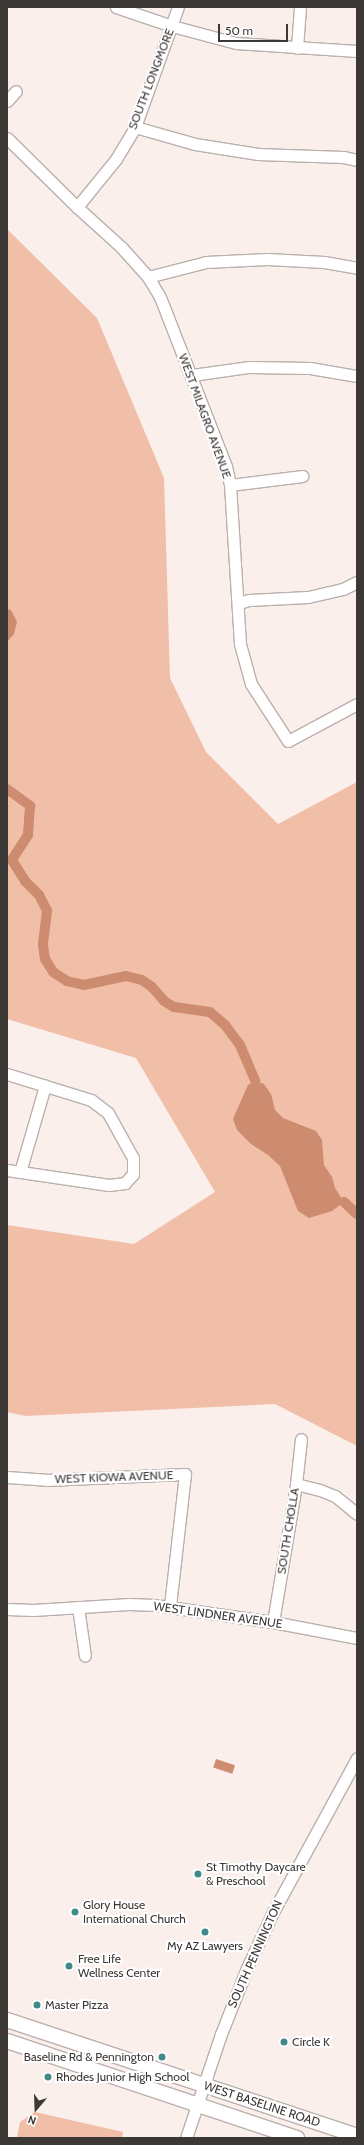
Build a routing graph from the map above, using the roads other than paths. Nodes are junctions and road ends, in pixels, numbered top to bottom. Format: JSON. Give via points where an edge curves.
{"nodes":[{"id":1,"x":116,"y":7,"type":"edge"},
{"id":2,"x":178,"y":7,"type":"edge"},
{"id":3,"x":300,"y":7,"type":"edge"},
{"id":4,"x":172,"y":26,"type":"junction"},
{"id":5,"x":297,"y":48,"type":"junction"},
{"id":6,"x":357,"y":51,"type":"edge"},
{"id":7,"x":16,"y":91,"type":"dead end"},
{"id":8,"x":7,"y":101,"type":"edge"},
{"id":9,"x":135,"y":127,"type":"junction"},
{"id":10,"x":7,"y":138,"type":"edge"},
{"id":11,"x":357,"y":160,"type":"edge"},
{"id":12,"x":77,"y":207,"type":"junction"},
{"id":13,"x":357,"y":268,"type":"edge"},
{"id":14,"x":148,"y":277,"type":"junction"},
{"id":15,"x":192,"y":376,"type":"junction"},
{"id":16,"x":357,"y":376,"type":"edge"},
{"id":17,"x":302,"y":476,"type":"dead end"},
{"id":18,"x":230,"y":485,"type":"junction"},
{"id":19,"x":357,"y":582,"type":"edge"},
{"id":20,"x":239,"y":603,"type":"junction"},
{"id":21,"x":357,"y":704,"type":"edge"},
{"id":22,"x":7,"y":1074,"type":"edge"},
{"id":23,"x":45,"y":1086,"type":"junction"},
{"id":24,"x":7,"y":1170,"type":"edge"},
{"id":25,"x":20,"y":1172,"type":"junction"},
{"id":26,"x":301,"y":1439,"type":"dead end"},
{"id":27,"x":7,"y":1477,"type":"edge"},
{"id":28,"x":296,"y":1484,"type":"junction"},
{"id":29,"x":357,"y":1514,"type":"edge"},
{"id":30,"x":170,"y":1606,"type":"junction"},
{"id":31,"x":78,"y":1607,"type":"junction"},
{"id":32,"x":7,"y":1608,"type":"edge"},
{"id":33,"x":273,"y":1622,"type":"junction"},
{"id":34,"x":357,"y":1638,"type":"edge"},
{"id":35,"x":85,"y":1656,"type":"dead end"},
{"id":36,"x":357,"y":1758,"type":"edge"},
{"id":37,"x":7,"y":2020,"type":"edge"},
{"id":38,"x":7,"y":2041,"type":"edge"},
{"id":39,"x":204,"y":2085,"type":"junction"},
{"id":40,"x":197,"y":2104,"type":"junction"},
{"id":41,"x":357,"y":2136,"type":"edge"},
{"id":42,"x":186,"y":2138,"type":"edge"},
{"id":43,"x":296,"y":2138,"type":"edge"}],
"edges":[{"from":1,"to":4,"type":"street"},
{"from":2,"to":4,"type":"street","name":"SOUTH LONGMORE"},
{"from":3,"to":5,"type":"street"},
{"from":4,"to":5,"type":"street","via":[[236,43]]},
{"from":4,"to":9,"type":"street","name":"SOUTH LONGMORE"},
{"from":5,"to":6,"type":"street"},
{"from":7,"to":8,"type":"street"},
{"from":9,"to":11,"type":"street","via":[[195,144],[258,154],[343,157]]},
{"from":9,"to":12,"type":"street","name":"SOUTH LONGMORE","via":[[116,159]]},
{"from":10,"to":12,"type":"street","name":"WEST MILAGRO AVENUE"},
{"from":12,"to":14,"type":"street","name":"WEST MILAGRO AVENUE","via":[[122,248]]},
{"from":13,"to":14,"type":"street","via":[[324,262],[267,259],[206,262]]},
{"from":14,"to":15,"type":"street","name":"WEST MILAGRO AVENUE","via":[[160,297]]},
{"from":15,"to":16,"type":"street","via":[[249,367],[310,368]]},
{"from":15,"to":18,"type":"street","name":"WEST MILAGRO AVENUE","via":[[226,466]]},
{"from":17,"to":18,"type":"street"},
{"from":18,"to":20,"type":"street","name":"WEST MILAGRO AVENUE"},
{"from":19,"to":20,"type":"street","via":[[343,589],[308,597],[249,600]]},
{"from":20,"to":21,"type":"street","name":"WEST MILAGRO AVENUE","via":[[240,644],[245,668],[251,684],[288,741]]},
{"from":22,"to":23,"type":"street"},
{"from":23,"to":25,"type":"street"},
{"from":23,"to":25,"type":"street","via":[[91,1100],[108,1113],[133,1158],[133,1174],[125,1183],[109,1185]]},
{"from":24,"to":25,"type":"street"},
{"from":26,"to":28,"type":"street","name":"SOUTH CHOLLA"},
{"from":27,"to":30,"type":"street","name":"WEST KIOWA AVENUE","via":[[46,1480],[185,1474]]},
{"from":28,"to":29,"type":"street","via":[[335,1496]]},
{"from":28,"to":33,"type":"street","name":"SOUTH CHOLLA"},
{"from":30,"to":31,"type":"street","name":"WEST LINDNER AVENUE","via":[[129,1604]]},
{"from":30,"to":33,"type":"street","name":"WEST LINDNER AVENUE"},
{"from":31,"to":32,"type":"street","name":"WEST LINDNER AVENUE","via":[[33,1610]]},
{"from":31,"to":35,"type":"street"},
{"from":33,"to":34,"type":"street","name":"WEST LINDNER AVENUE"},
{"from":36,"to":39,"type":"street","name":"SOUTH PENNINGTON","via":[[270,1918],[235,1998]]},
{"from":37,"to":39,"type":"main road","name":"WEST BASELINE ROAD"},
{"from":38,"to":40,"type":"main road","name":"WEST BASELINE ROAD"},
{"from":39,"to":40,"type":"street","name":"SOUTH PENNINGTON"},
{"from":39,"to":41,"type":"main road","name":"WEST BASELINE ROAD"},
{"from":40,"to":42,"type":"street","name":"SOUTH PENNINGTON"},
{"from":40,"to":43,"type":"main road","name":"WEST BASELINE ROAD"}]}
